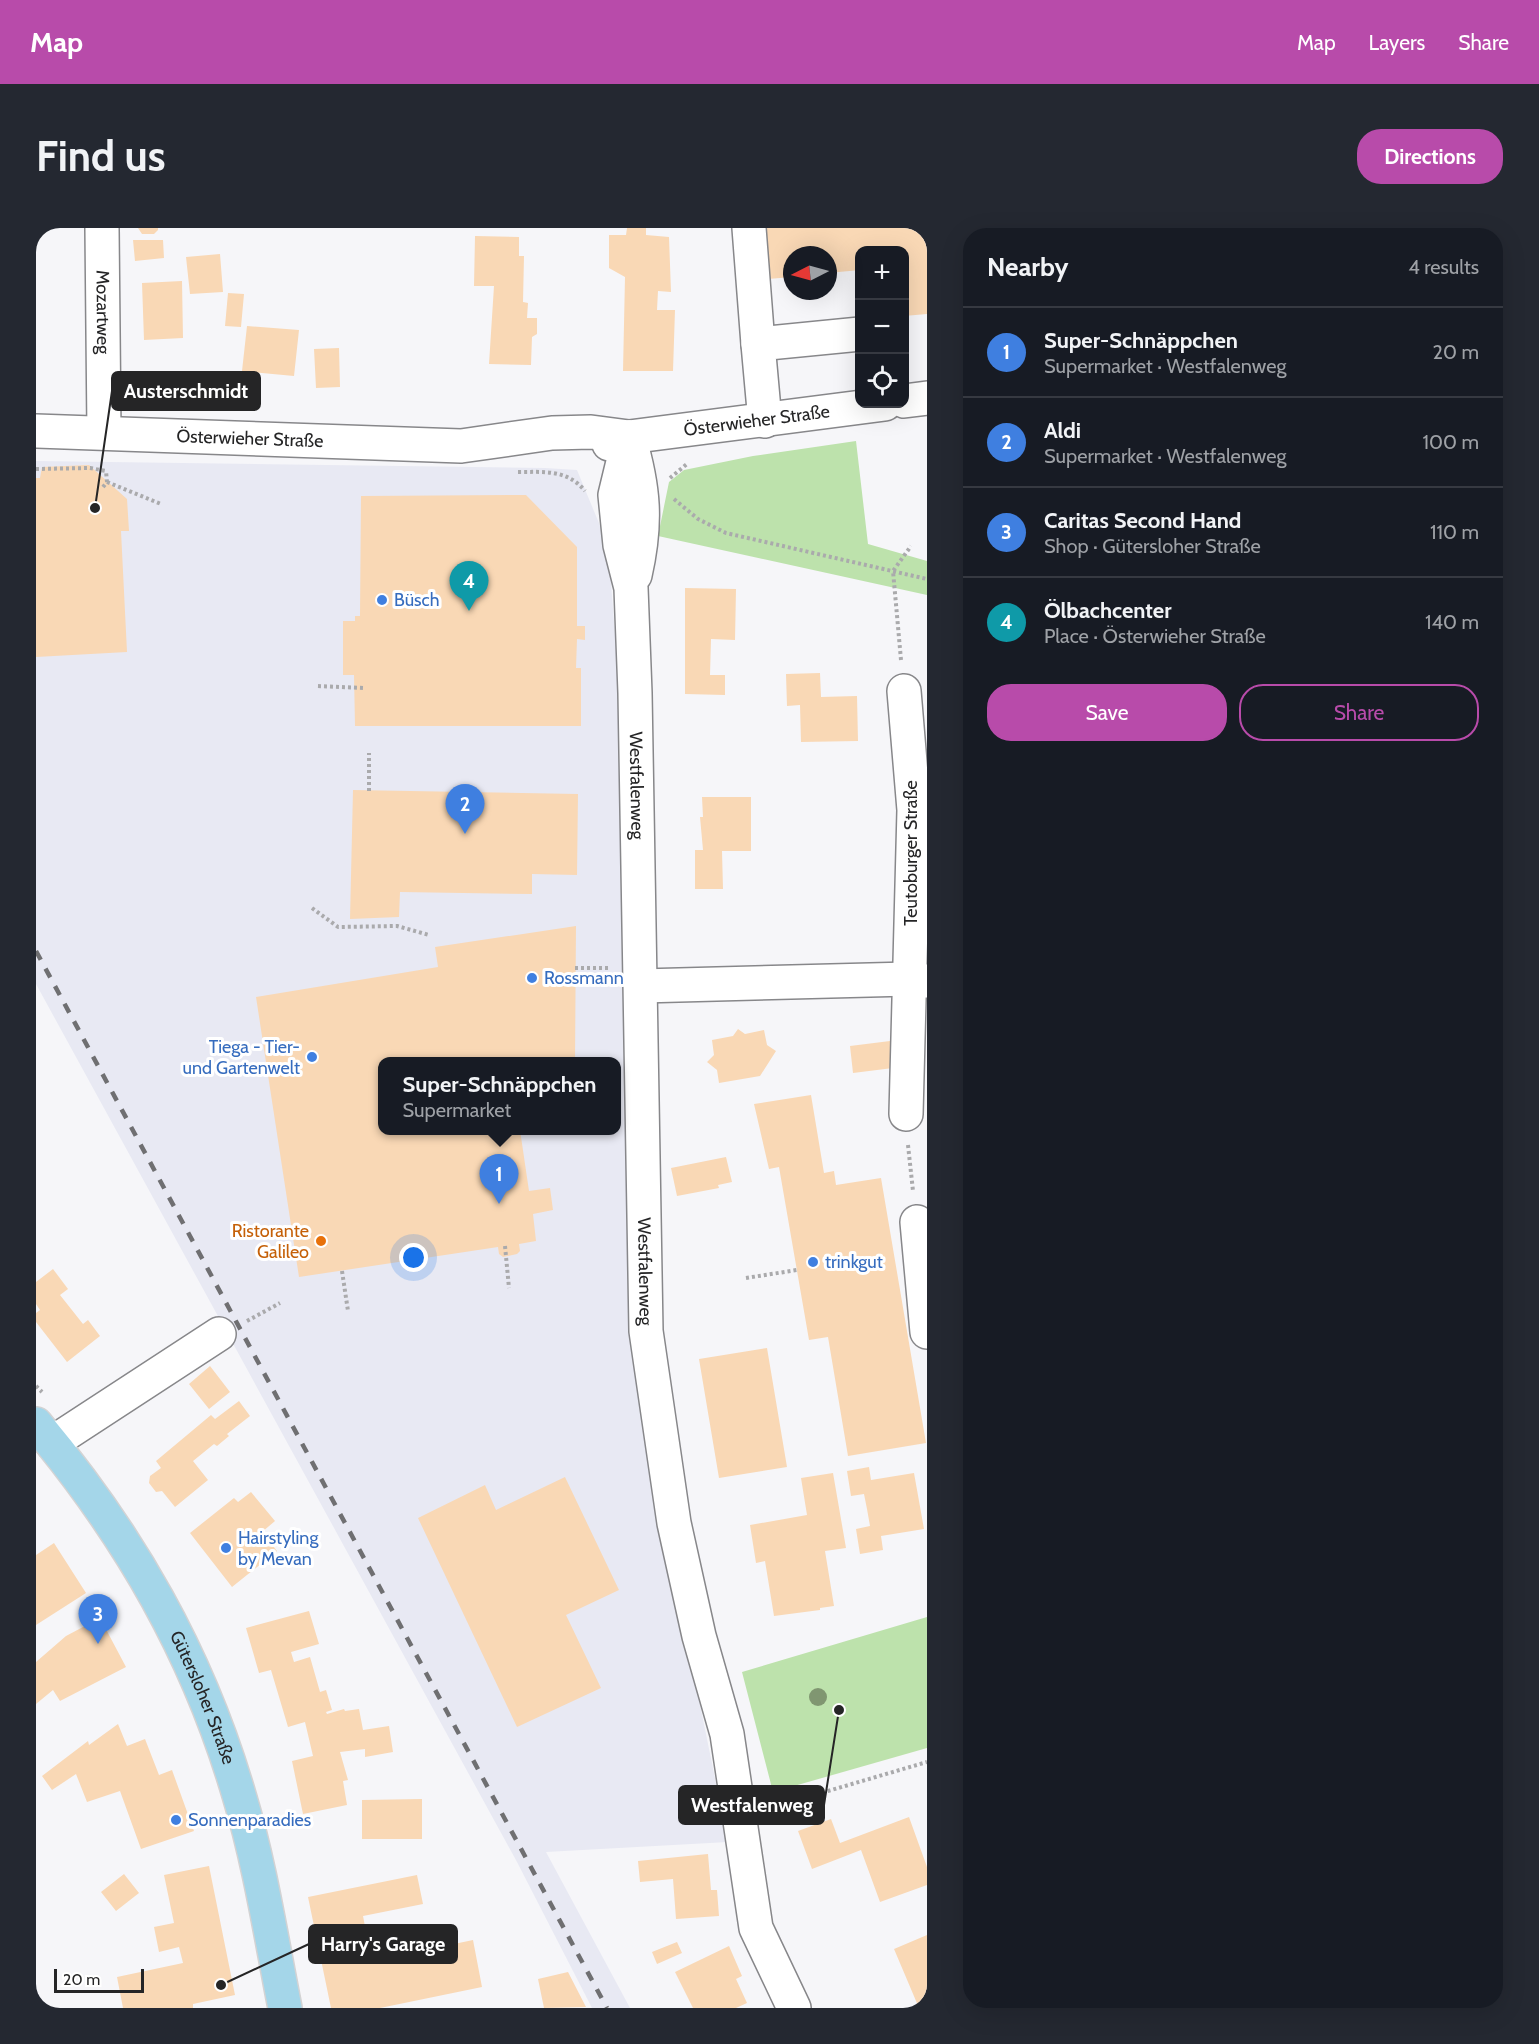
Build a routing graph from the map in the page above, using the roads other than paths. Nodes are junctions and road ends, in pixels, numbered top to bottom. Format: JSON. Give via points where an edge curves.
{"nodes":[{"id":1,"x":102,"y":228,"type":"edge"},
{"id":2,"x":749,"y":228,"type":"edge"},
{"id":3,"x":855,"y":334,"type":"edge"},
{"id":4,"x":758,"y":344,"type":"junction"},
{"id":5,"x":927,"y":398,"type":"edge"},
{"id":6,"x":909,"y":400,"type":"edge"},
{"id":7,"x":855,"y":408,"type":"edge"},
{"id":8,"x":765,"y":420,"type":"junction"},
{"id":9,"x":36,"y":431,"type":"edge"},
{"id":10,"x":104,"y":433,"type":"junction"},
{"id":11,"x":629,"y":437,"type":"junction"},
{"id":12,"x":904,"y":691,"type":"road end"},
{"id":13,"x":918,"y":980,"type":"edge"},
{"id":14,"x":641,"y":986,"type":"junction"},
{"id":15,"x":906,"y":1114,"type":"road end"},
{"id":16,"x":917,"y":1222,"type":"road end"},
{"id":17,"x":927,"y":1332,"type":"edge"},
{"id":18,"x":219,"y":1334,"type":"road end"},
{"id":19,"x":44,"y":1434,"type":"edge"},
{"id":20,"x":285,"y":2008,"type":"edge"},
{"id":21,"x":794,"y":2008,"type":"edge"}],
"edges":[{"from":1,"to":10,"type":"street","name":"Mozartweg"},
{"from":2,"to":4,"type":"street"},
{"from":3,"to":4,"type":"street"},
{"from":4,"to":8,"type":"street"},
{"from":5,"to":6,"type":"street"},
{"from":7,"to":8,"type":"street","name":"Österwieher Straße"},
{"from":8,"to":11,"type":"street","name":"Österwieher Straße"},
{"from":9,"to":10,"type":"street","name":"Österwieher Straße"},
{"from":10,"to":11,"type":"street","name":"Österwieher Straße","via":[[465,446],[530,455],[590,450]]},
{"from":11,"to":14,"type":"street","name":"Westfalenweg","via":[[615,495],[620,545],[632,588]]},
{"from":12,"to":13,"type":"street","name":"Teutoburger Straße","via":[[914,810]]},
{"from":13,"to":14,"type":"street"},
{"from":13,"to":15,"type":"street","name":"Teutoburger Straße"},
{"from":14,"to":21,"type":"street","name":"Westfalenweg","via":[[646,1331],[674,1523],[699,1636],[727,1734],[756,1928]]},
{"from":16,"to":17,"type":"street"},
{"from":18,"to":19,"type":"street"},
{"from":19,"to":20,"type":"main road","name":"Gütersloher Straße","via":[[130,1549],[174,1627],[211,1713],[240,1797]]}]}
